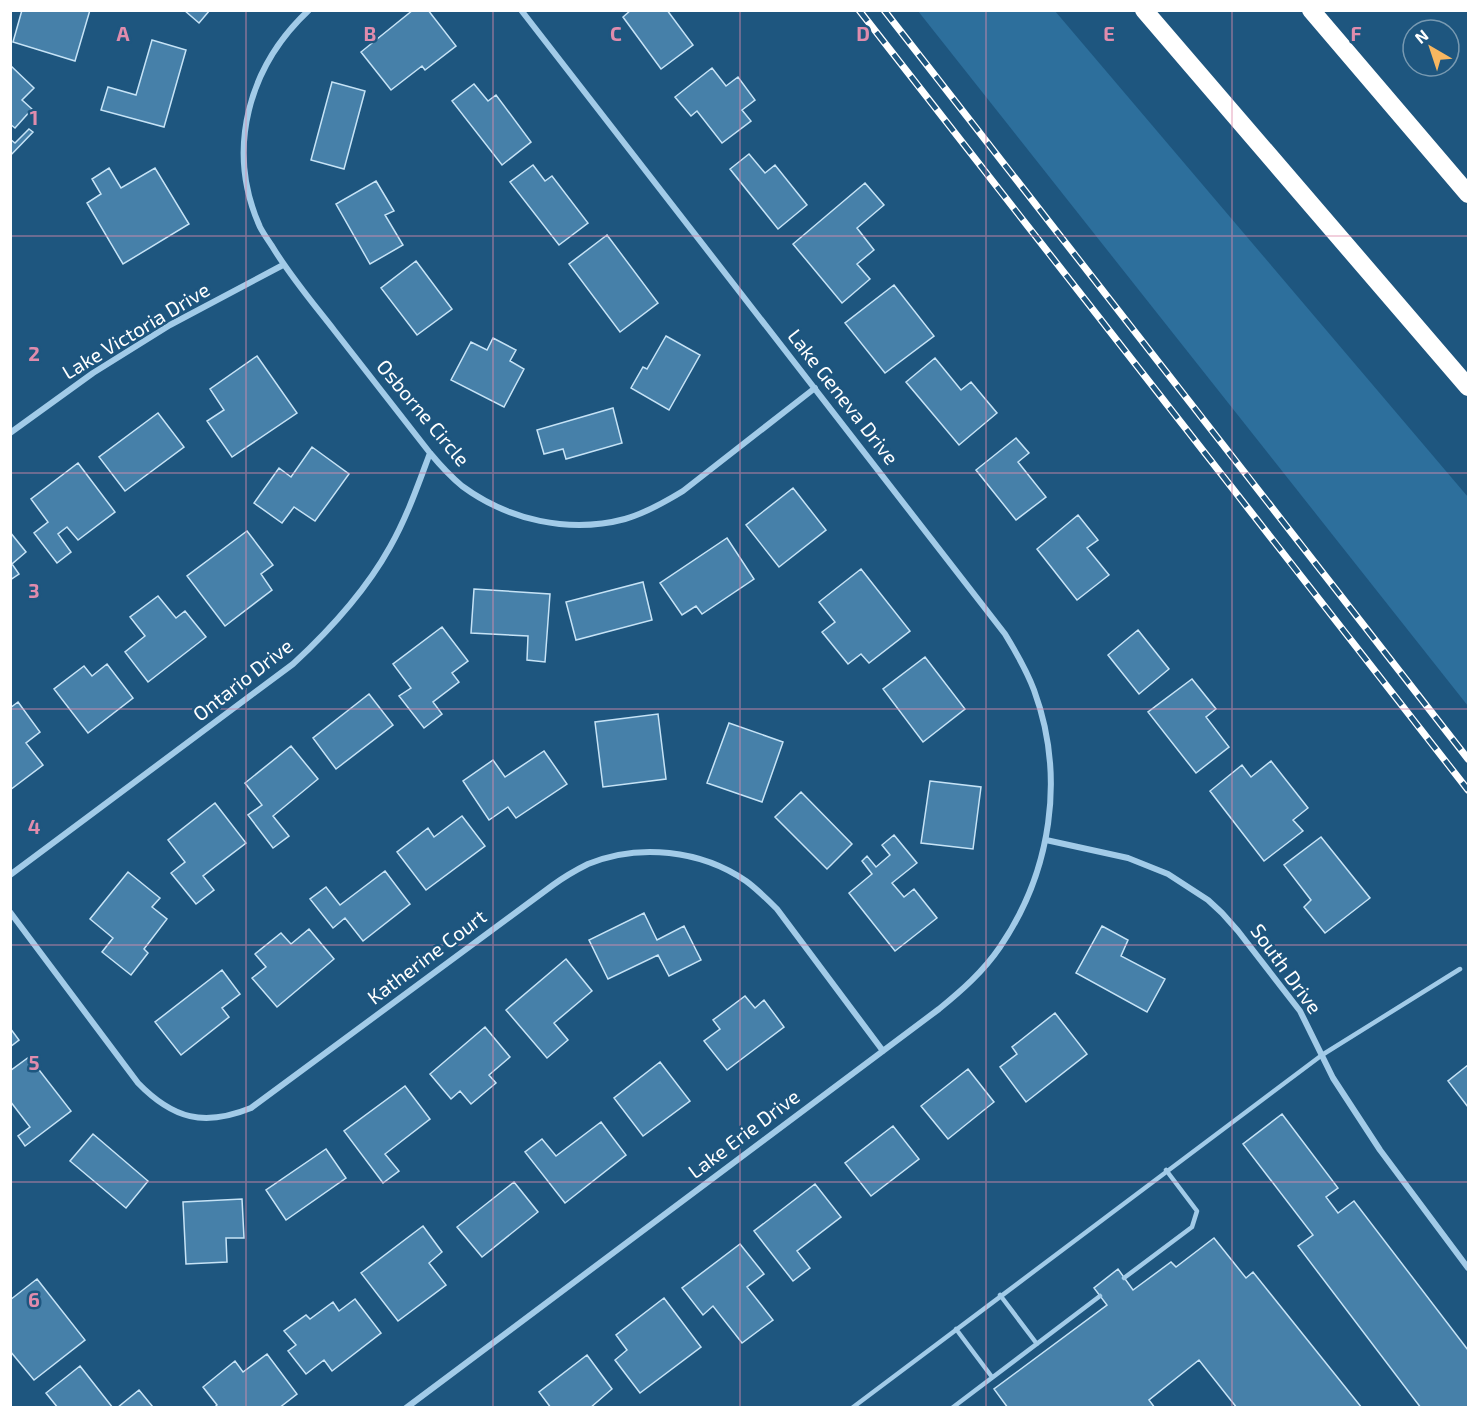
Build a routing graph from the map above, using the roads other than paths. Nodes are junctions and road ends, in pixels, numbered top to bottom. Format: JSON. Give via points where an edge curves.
{"nodes":[{"id":1,"x":309,"y":10,"type":"edge"},
{"id":2,"x":521,"y":10,"type":"edge"},
{"id":3,"x":1144,"y":10,"type":"edge"},
{"id":4,"x":1311,"y":10,"type":"edge"},
{"id":5,"x":1468,"y":194,"type":"edge"},
{"id":6,"x":283,"y":265,"type":"junction"},
{"id":7,"x":1464,"y":382,"type":"edge"},
{"id":8,"x":815,"y":388,"type":"junction"},
{"id":9,"x":1468,"y":403,"type":"edge"},
{"id":10,"x":10,"y":434,"type":"edge"},
{"id":11,"x":430,"y":453,"type":"junction"},
{"id":12,"x":1046,"y":840,"type":"junction"},
{"id":13,"x":10,"y":875,"type":"edge"},
{"id":14,"x":10,"y":912,"type":"edge"},
{"id":15,"x":1460,"y":969,"type":"dead end"},
{"id":16,"x":883,"y":1051,"type":"junction"},
{"id":17,"x":1322,"y":1055,"type":"junction"},
{"id":18,"x":1166,"y":1170,"type":"junction"},
{"id":19,"x":1468,"y":1268,"type":"edge"},
{"id":20,"x":1124,"y":1278,"type":"dead end"},
{"id":21,"x":1000,"y":1295,"type":"junction"},
{"id":22,"x":1100,"y":1296,"type":"dead end"},
{"id":23,"x":956,"y":1329,"type":"junction"},
{"id":24,"x":1037,"y":1344,"type":"junction"},
{"id":25,"x":992,"y":1377,"type":"junction"},
{"id":26,"x":406,"y":1407,"type":"edge"},
{"id":27,"x":852,"y":1407,"type":"edge"},
{"id":28,"x":952,"y":1407,"type":"edge"}],
"edges":[{"from":1,"to":6,"type":"street","name":"Osborne Circle","via":[[268,61],[246,122],[245,166],[253,208]]},
{"from":2,"to":8,"type":"street","name":"Lake Geneva Drive"},
{"from":3,"to":7,"type":"highway"},
{"from":4,"to":5,"type":"highway"},
{"from":6,"to":10,"type":"street","name":"Lake Victoria Drive","via":[[159,331]]},
{"from":6,"to":11,"type":"street","name":"Osborne Circle"},
{"from":7,"to":9,"type":"highway"},
{"from":8,"to":11,"type":"street","name":"Osborne Circle","via":[[683,491],[645,512],[603,523],[560,524],[507,511],[478,497]]},
{"from":8,"to":12,"type":"street","name":"Lake Geneva Drive","via":[[1017,652],[1046,731],[1051,774]]},
{"from":11,"to":13,"type":"street","name":"Ontario Drive","via":[[391,546],[360,595],[321,638],[293,664]]},
{"from":12,"to":16,"type":"street","name":"Lake Erie Drive","via":[[1038,873],[999,949],[972,982]]},
{"from":12,"to":17,"type":"street","name":"South Drive","via":[[1128,858],[1168,874],[1208,900],[1238,931],[1300,1011]]},
{"from":14,"to":16,"type":"street","name":"Katherine Court","via":[[138,1083],[152,1098],[190,1116],[232,1116],[251,1108],[553,885],[589,864],[629,853],[670,853],[710,862],[762,894]]},
{"from":15,"to":17,"type":"lane"},
{"from":16,"to":26,"type":"street","name":"Lake Erie Drive"},
{"from":17,"to":18,"type":"lane"},
{"from":17,"to":19,"type":"street","name":"South Drive","via":[[1380,1150]]},
{"from":18,"to":20,"type":"lane","via":[[1197,1211],[1192,1227]]},
{"from":18,"to":21,"type":"lane"},
{"from":21,"to":23,"type":"lane"},
{"from":21,"to":24,"type":"lane"},
{"from":22,"to":24,"type":"lane"},
{"from":23,"to":25,"type":"lane"},
{"from":23,"to":27,"type":"lane"},
{"from":24,"to":25,"type":"lane"},
{"from":25,"to":28,"type":"lane"}]}
